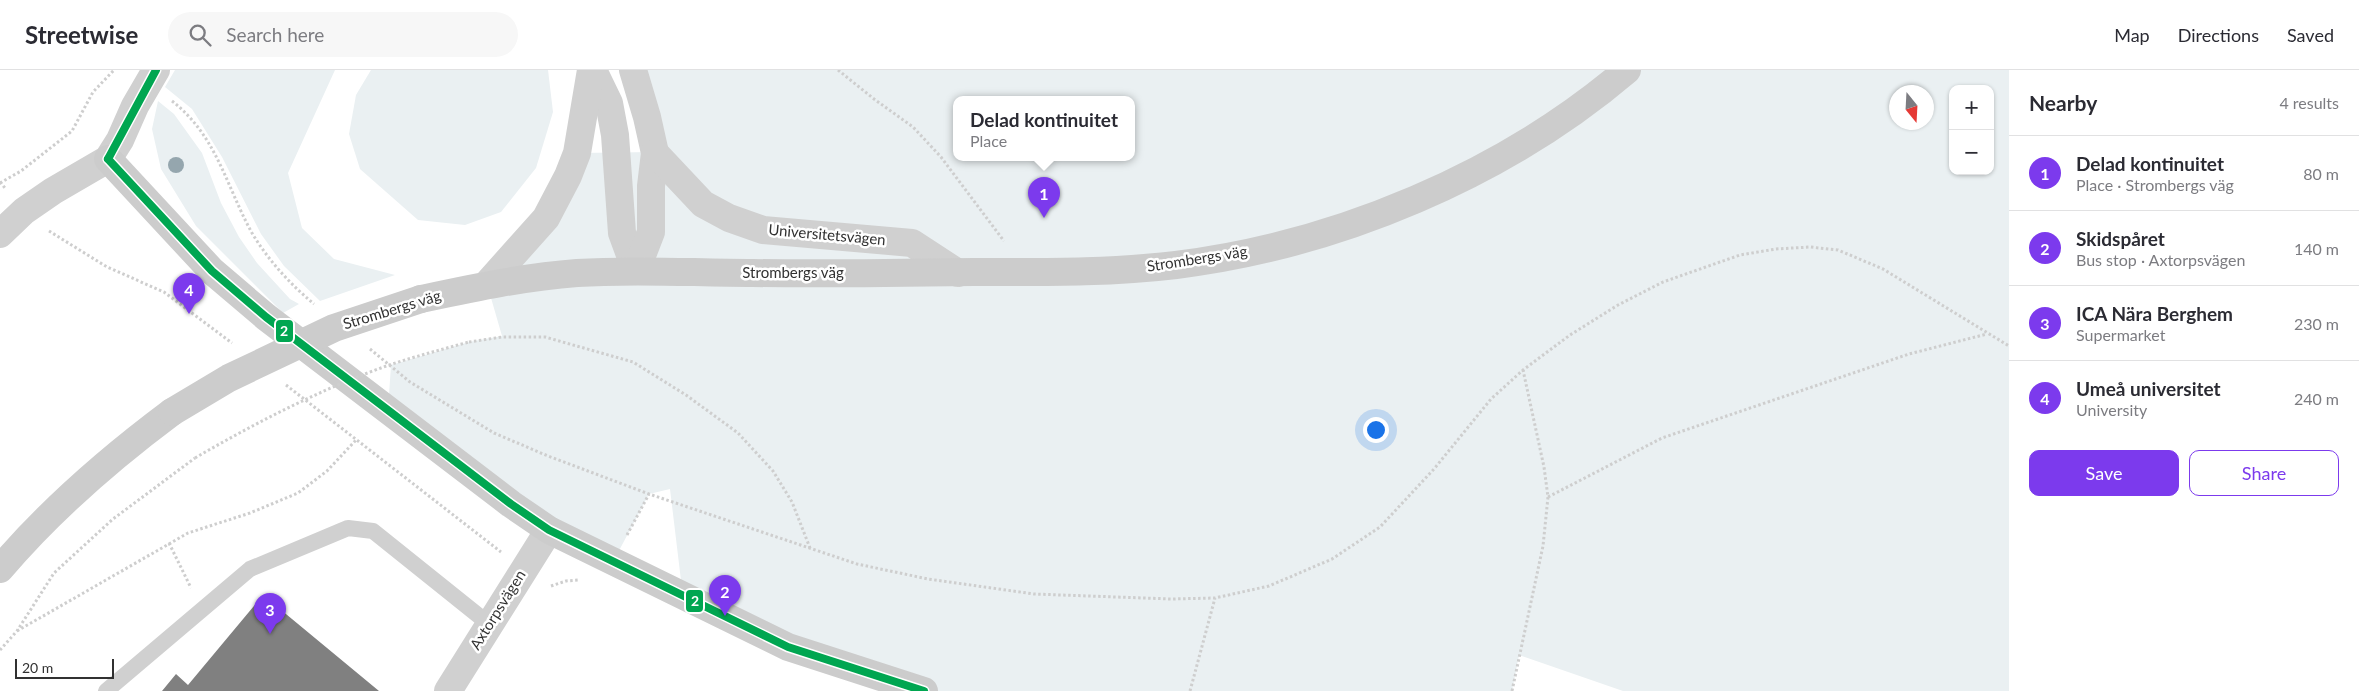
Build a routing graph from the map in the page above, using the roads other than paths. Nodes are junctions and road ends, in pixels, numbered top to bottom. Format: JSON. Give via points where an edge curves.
{"nodes":[{"id":1,"x":592,"y":70,"type":"edge"},
{"id":2,"x":633,"y":70,"type":"edge"},
{"id":3,"x":1627,"y":70,"type":"edge"},
{"id":4,"x":152,"y":76,"type":"edge"},
{"id":5,"x":655,"y":153,"type":"junction"},
{"id":6,"x":108,"y":159,"type":"junction"},
{"id":7,"x":0,"y":234,"type":"edge"},
{"id":8,"x":636,"y":271,"type":"junction"},
{"id":9,"x":958,"y":272,"type":"junction"},
{"id":10,"x":487,"y":284,"type":"junction"},
{"id":11,"x":549,"y":530,"type":"junction"},
{"id":12,"x":0,"y":569,"type":"edge"},
{"id":13,"x":490,"y":624,"type":"junction"},
{"id":14,"x":106,"y":691,"type":"edge"},
{"id":15,"x":448,"y":691,"type":"edge"},
{"id":16,"x":924,"y":691,"type":"edge"}],
"edges":[{"from":1,"to":8,"type":"street","via":[[610,103],[616,136],[622,233]]},
{"from":1,"to":10,"type":"street","via":[[577,153],[568,176],[546,218]]},
{"from":2,"to":5,"type":"street"},
{"from":3,"to":9,"type":"street","name":"Strombergs väg","via":[[1572,114],[1493,161],[1395,207],[1317,237],[1177,265],[1089,272]]},
{"from":4,"to":6,"type":"street"},
{"from":5,"to":8,"type":"street","via":[[651,186],[652,232]]},
{"from":5,"to":9,"type":"street","name":"Universitetsvägen","via":[[703,204],[729,218],[763,230],[912,243]]},
{"from":6,"to":7,"type":"street","via":[[24,211]]},
{"from":6,"to":11,"type":"street","via":[[212,271],[266,317]]},
{"from":8,"to":9,"type":"street","name":"Strombergs väg"},
{"from":8,"to":10,"type":"street","name":"Strombergs väg"},
{"from":10,"to":12,"type":"street","name":"Strombergs väg","bridge":true,"via":[[421,299],[334,328],[229,378],[172,412],[77,488]]},
{"from":11,"to":13,"type":"street","name":"Axtorpsvägen"},
{"from":11,"to":16,"type":"street","via":[[788,646]]},
{"from":13,"to":14,"type":"lane","via":[[373,531],[348,528],[250,569]]},
{"from":13,"to":15,"type":"street","name":"Axtorpsvägen"}]}
